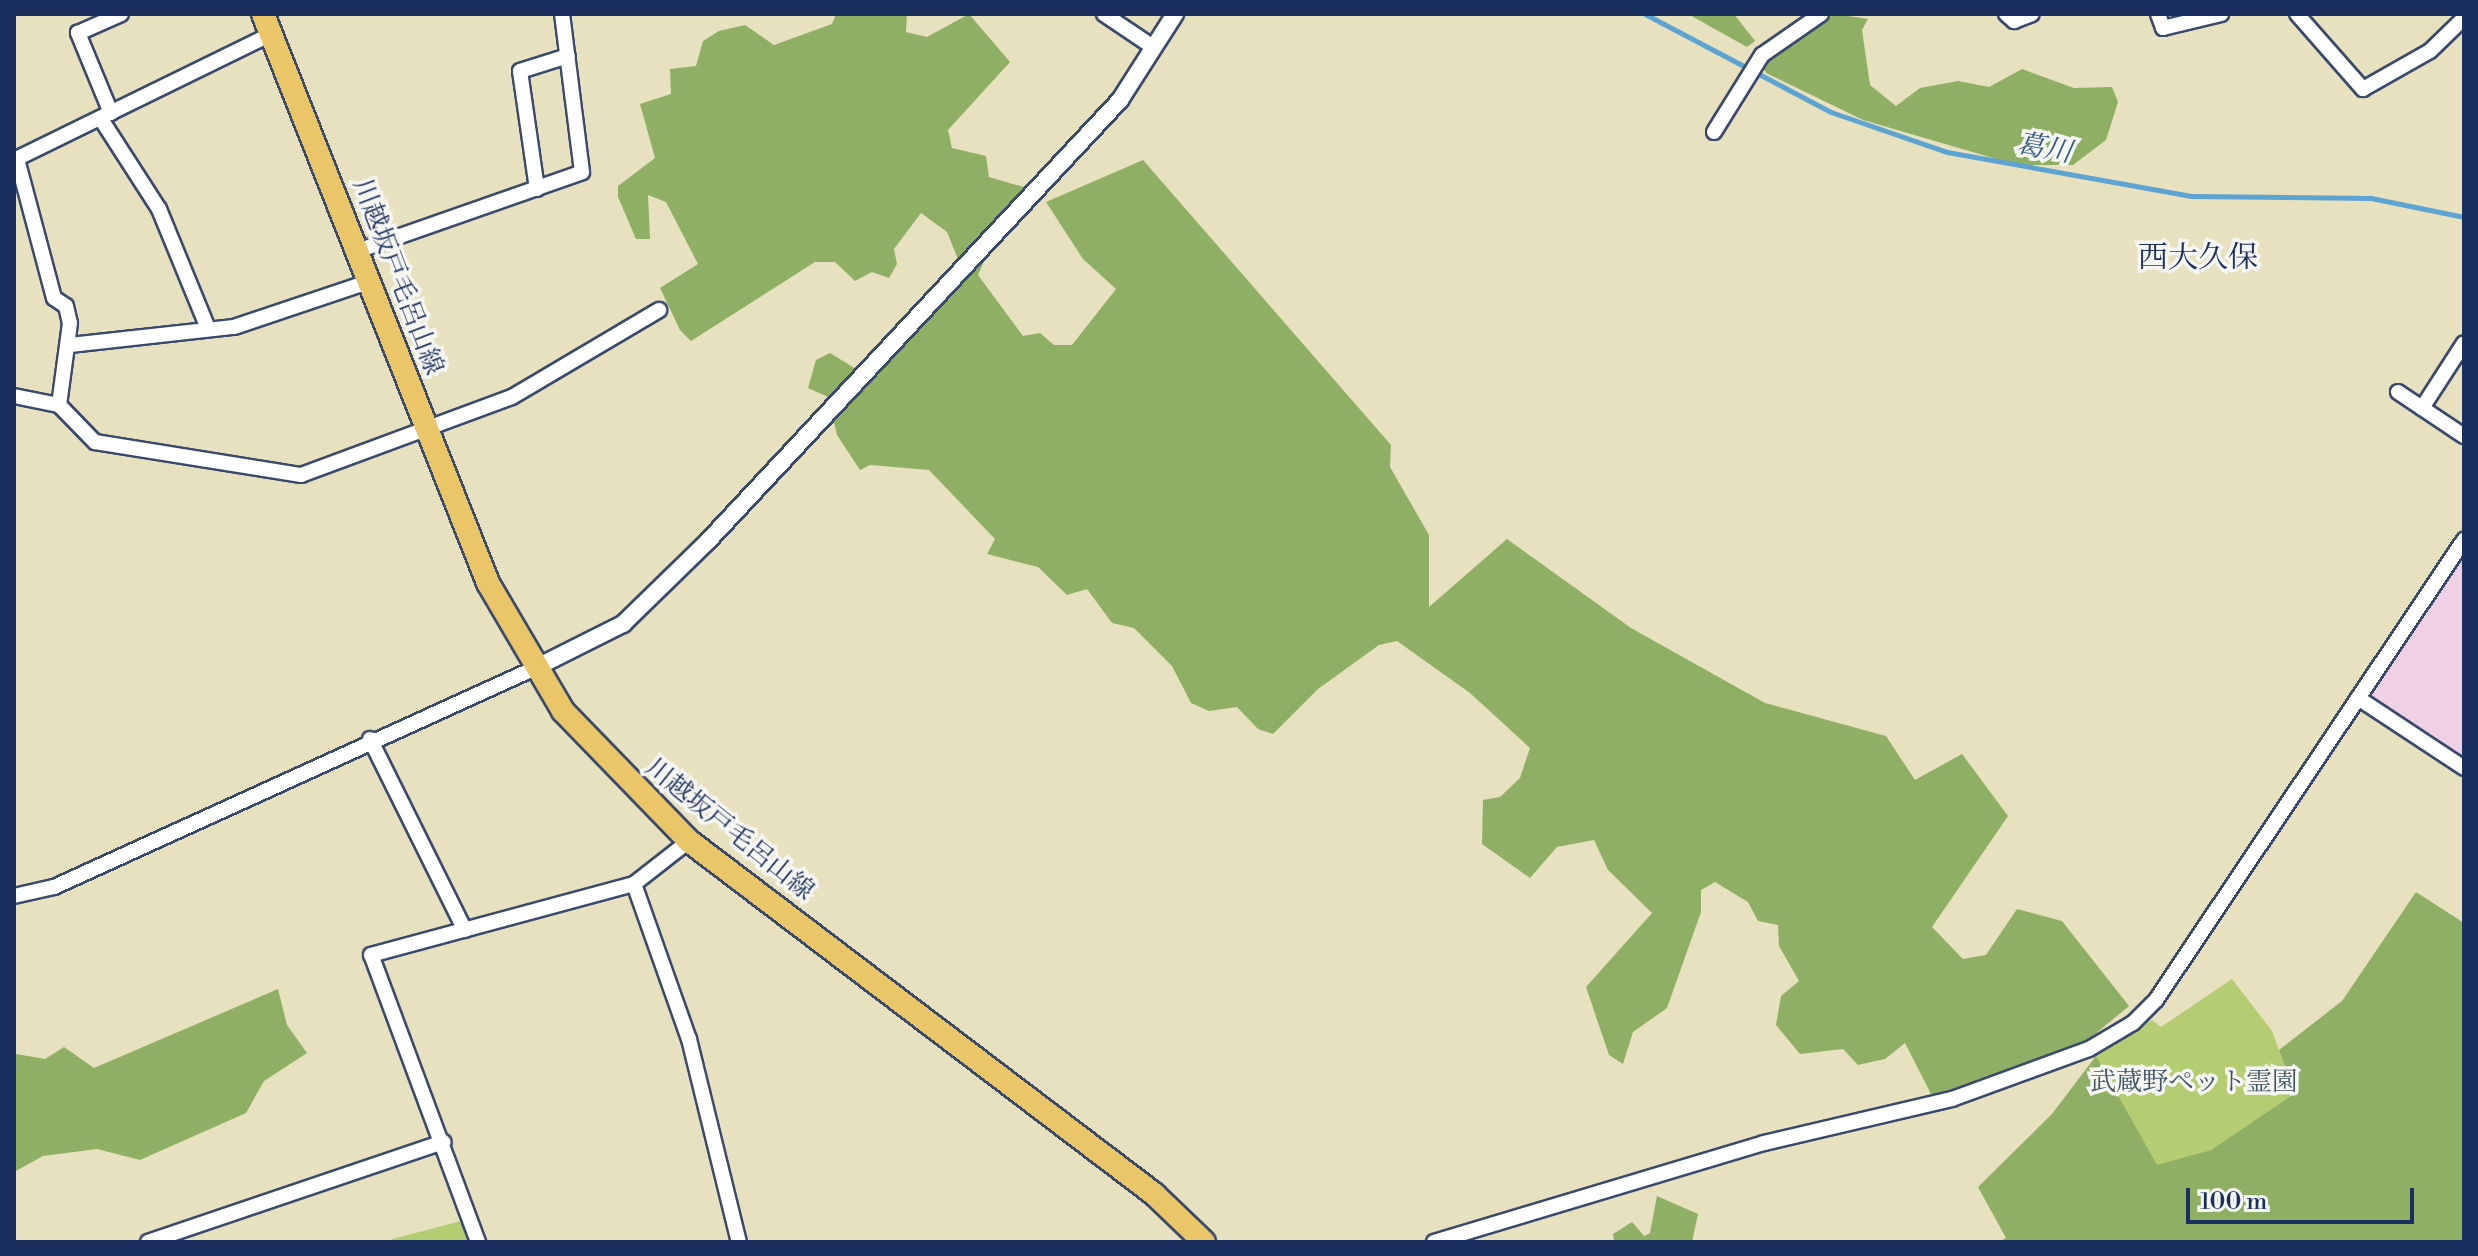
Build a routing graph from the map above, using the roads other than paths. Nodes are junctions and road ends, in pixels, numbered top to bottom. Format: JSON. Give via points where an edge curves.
{"nodes":[{"id":1,"x":121,"y":14,"type":"edge"},
{"id":2,"x":562,"y":14,"type":"edge"},
{"id":3,"x":1104,"y":14,"type":"edge"},
{"id":4,"x":1175,"y":14,"type":"edge"},
{"id":5,"x":1821,"y":14,"type":"edge"},
{"id":6,"x":2006,"y":14,"type":"edge"},
{"id":7,"x":2032,"y":14,"type":"edge"},
{"id":8,"x":2158,"y":14,"type":"edge"},
{"id":9,"x":2221,"y":14,"type":"edge"},
{"id":10,"x":2297,"y":14,"type":"edge"},
{"id":11,"x":2464,"y":18,"type":"edge"},
{"id":12,"x":268,"y":20,"type":"edge"},
{"id":13,"x":1153,"y":47,"type":"junction"},
{"id":14,"x":568,"y":56,"type":"junction"},
{"id":15,"x":106,"y":116,"type":"junction"},
{"id":16,"x":1714,"y":132,"type":"dead end"},
{"id":17,"x":15,"y":160,"type":"edge"},
{"id":18,"x":537,"y":189,"type":"junction"},
{"id":19,"x":357,"y":251,"type":"junction"},
{"id":20,"x":368,"y":282,"type":"junction"},
{"id":21,"x":659,"y":310,"type":"dead end"},
{"id":22,"x":207,"y":326,"type":"junction"},
{"id":23,"x":2464,"y":343,"type":"edge"},
{"id":24,"x":70,"y":345,"type":"junction"},
{"id":25,"x":2398,"y":392,"type":"dead end"},
{"id":26,"x":14,"y":396,"type":"edge"},
{"id":27,"x":59,"y":405,"type":"junction"},
{"id":28,"x":2422,"y":408,"type":"junction"},
{"id":29,"x":426,"y":431,"type":"junction"},
{"id":30,"x":2464,"y":436,"type":"edge"},
{"id":31,"x":2464,"y":540,"type":"edge"},
{"id":32,"x":533,"y":669,"type":"junction"},
{"id":33,"x":2358,"y":698,"type":"junction"},
{"id":34,"x":370,"y":739,"type":"junction"},
{"id":35,"x":2464,"y":768,"type":"edge"},
{"id":36,"x":689,"y":841,"type":"junction"},
{"id":37,"x":634,"y":884,"type":"junction"},
{"id":38,"x":14,"y":896,"type":"edge"},
{"id":39,"x":465,"y":930,"type":"junction"},
{"id":40,"x":444,"y":1142,"type":"junction"},
{"id":41,"x":148,"y":1242,"type":"edge"},
{"id":42,"x":478,"y":1242,"type":"edge"},
{"id":43,"x":739,"y":1242,"type":"edge"},
{"id":44,"x":1204,"y":1242,"type":"edge"},
{"id":45,"x":1434,"y":1242,"type":"edge"}],
"edges":[{"from":1,"to":15,"type":"street","via":[[78,33]]},
{"from":2,"to":14,"type":"street"},
{"from":3,"to":13,"type":"street"},
{"from":4,"to":13,"type":"street"},
{"from":5,"to":16,"type":"street","via":[[1753,68]]},
{"from":6,"to":7,"type":"street","via":[[2014,21]]},
{"from":8,"to":9,"type":"street","via":[[2163,28]]},
{"from":10,"to":11,"type":"street","via":[[2363,89],[2430,51]]},
{"from":12,"to":15,"type":"street"},
{"from":12,"to":19,"type":"main road","name":"川越坂戸毛呂山線"},
{"from":13,"to":32,"type":"street","via":[[1120,100],[709,540],[623,624]]},
{"from":14,"to":18,"type":"street","via":[[586,166]]},
{"from":14,"to":18,"type":"street","via":[[520,71]]},
{"from":15,"to":17,"type":"street"},
{"from":15,"to":22,"type":"street","via":[[159,209]]},
{"from":17,"to":24,"type":"street","via":[[54,298],[66,306]]},
{"from":18,"to":19,"type":"street"},
{"from":19,"to":20,"type":"main road","name":"川越坂戸毛呂山線"},
{"from":20,"to":22,"type":"street","via":[[296,311]]},
{"from":20,"to":29,"type":"main road","name":"川越坂戸毛呂山線"},
{"from":21,"to":29,"type":"street","via":[[528,389]]},
{"from":22,"to":24,"type":"street"},
{"from":23,"to":28,"type":"street"},
{"from":24,"to":27,"type":"street"},
{"from":25,"to":28,"type":"street"},
{"from":26,"to":27,"type":"street"},
{"from":27,"to":29,"type":"street","via":[[95,442],[283,476]]},
{"from":28,"to":30,"type":"street"},
{"from":29,"to":32,"type":"main road","name":"川越坂戸毛呂山線"},
{"from":31,"to":33,"type":"street"},
{"from":32,"to":34,"type":"street"},
{"from":32,"to":36,"type":"main road","name":"川越坂戸毛呂山線","via":[[604,762]]},
{"from":33,"to":35,"type":"street"},
{"from":33,"to":45,"type":"street","via":[[2156,1000],[2106,1040],[1952,1099],[1764,1143]]},
{"from":34,"to":38,"type":"street","via":[[80,876]]},
{"from":34,"to":39,"type":"street"},
{"from":36,"to":37,"type":"street"},
{"from":36,"to":44,"type":"main road","name":"川越坂戸毛呂山線","via":[[1142,1185]]},
{"from":37,"to":39,"type":"street"},
{"from":37,"to":43,"type":"street","via":[[689,1039]]},
{"from":39,"to":40,"type":"street","via":[[371,955]]},
{"from":40,"to":41,"type":"street"},
{"from":40,"to":42,"type":"street"}]}
